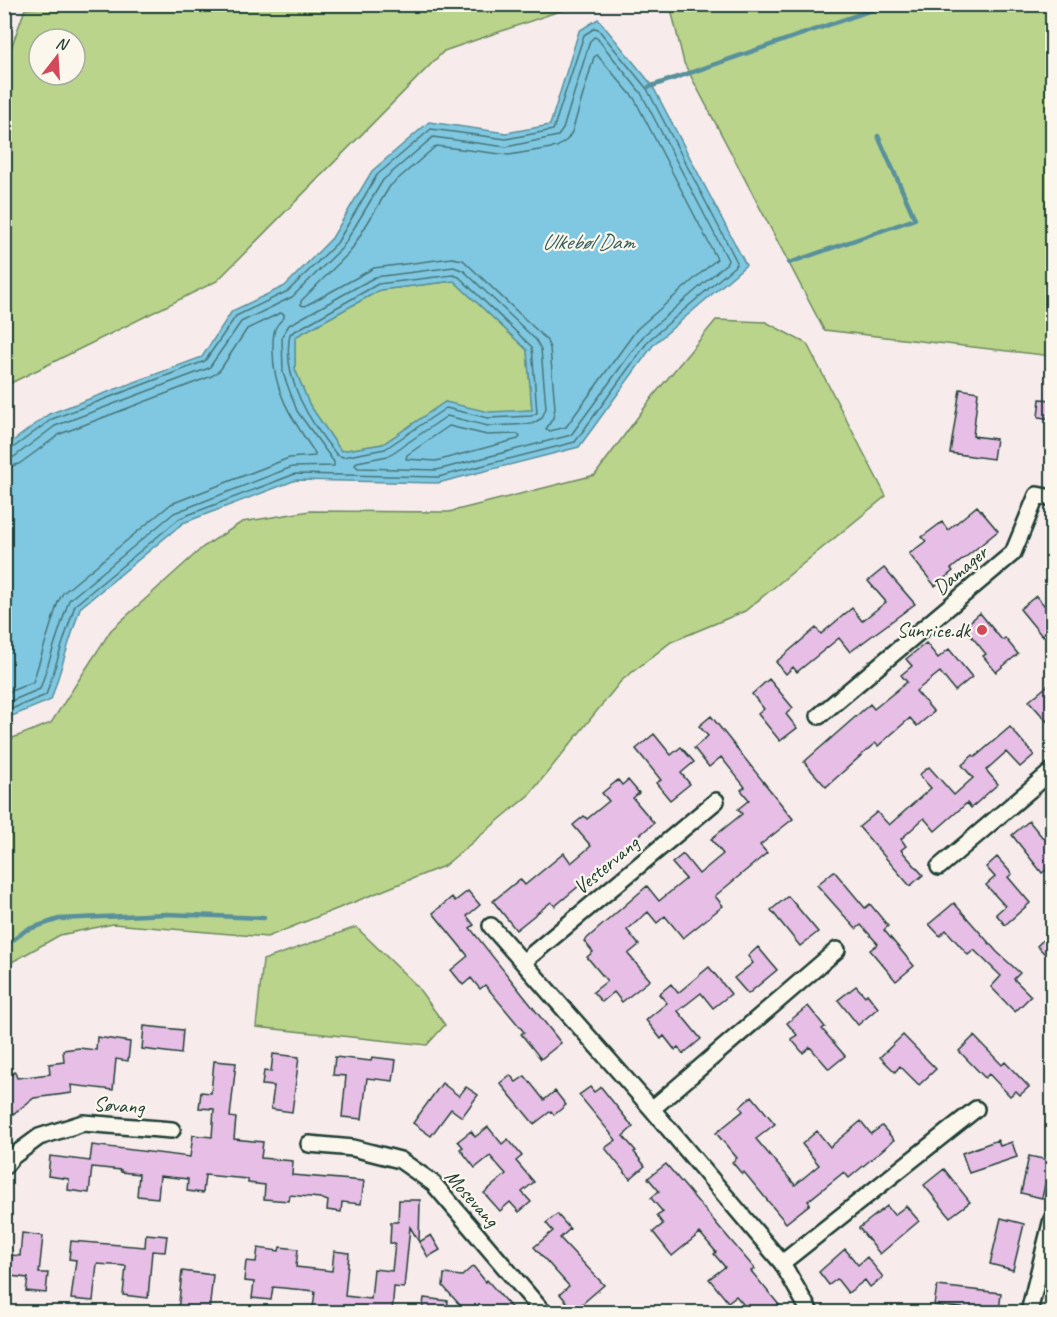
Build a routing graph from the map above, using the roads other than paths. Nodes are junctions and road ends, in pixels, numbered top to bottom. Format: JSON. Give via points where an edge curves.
{"nodes":[{"id":1,"x":1053,"y":498,"type":"edge"},
{"id":2,"x":819,"y":716,"type":"dead end"},
{"id":3,"x":1053,"y":771,"type":"edge"},
{"id":4,"x":716,"y":801,"type":"dead end"},
{"id":5,"x":939,"y":867,"type":"dead end"},
{"id":6,"x":491,"y":926,"type":"dead end"},
{"id":7,"x":837,"y":951,"type":"dead end"},
{"id":8,"x":523,"y":962,"type":"junction"},
{"id":9,"x":652,"y":1109,"type":"junction"},
{"id":10,"x":976,"y":1109,"type":"dead end"},
{"id":11,"x":172,"y":1130,"type":"dead end"},
{"id":12,"x":309,"y":1144,"type":"dead end"},
{"id":13,"x":4,"y":1167,"type":"edge"},
{"id":14,"x":1052,"y":1219,"type":"edge"},
{"id":15,"x":782,"y":1263,"type":"junction"},
{"id":16,"x":543,"y":1312,"type":"edge"},
{"id":17,"x":810,"y":1312,"type":"edge"},
{"id":18,"x":1029,"y":1312,"type":"edge"}],
"edges":[{"from":1,"to":2,"type":"street","name":"Damager","via":[[1037,495],[1013,553]]},
{"from":3,"to":5,"type":"street"},
{"from":4,"to":8,"type":"street","name":"Vestervang"},
{"from":6,"to":8,"type":"street"},
{"from":7,"to":9,"type":"street"},
{"from":8,"to":9,"type":"street"},
{"from":9,"to":15,"type":"street"},
{"from":10,"to":15,"type":"street"},
{"from":11,"to":13,"type":"street","name":"Søvang","via":[[83,1123],[39,1137]]},
{"from":12,"to":16,"type":"street","name":"Mosevang","via":[[353,1148],[400,1160],[433,1183]]},
{"from":14,"to":18,"type":"street"},
{"from":15,"to":17,"type":"street"}]}
